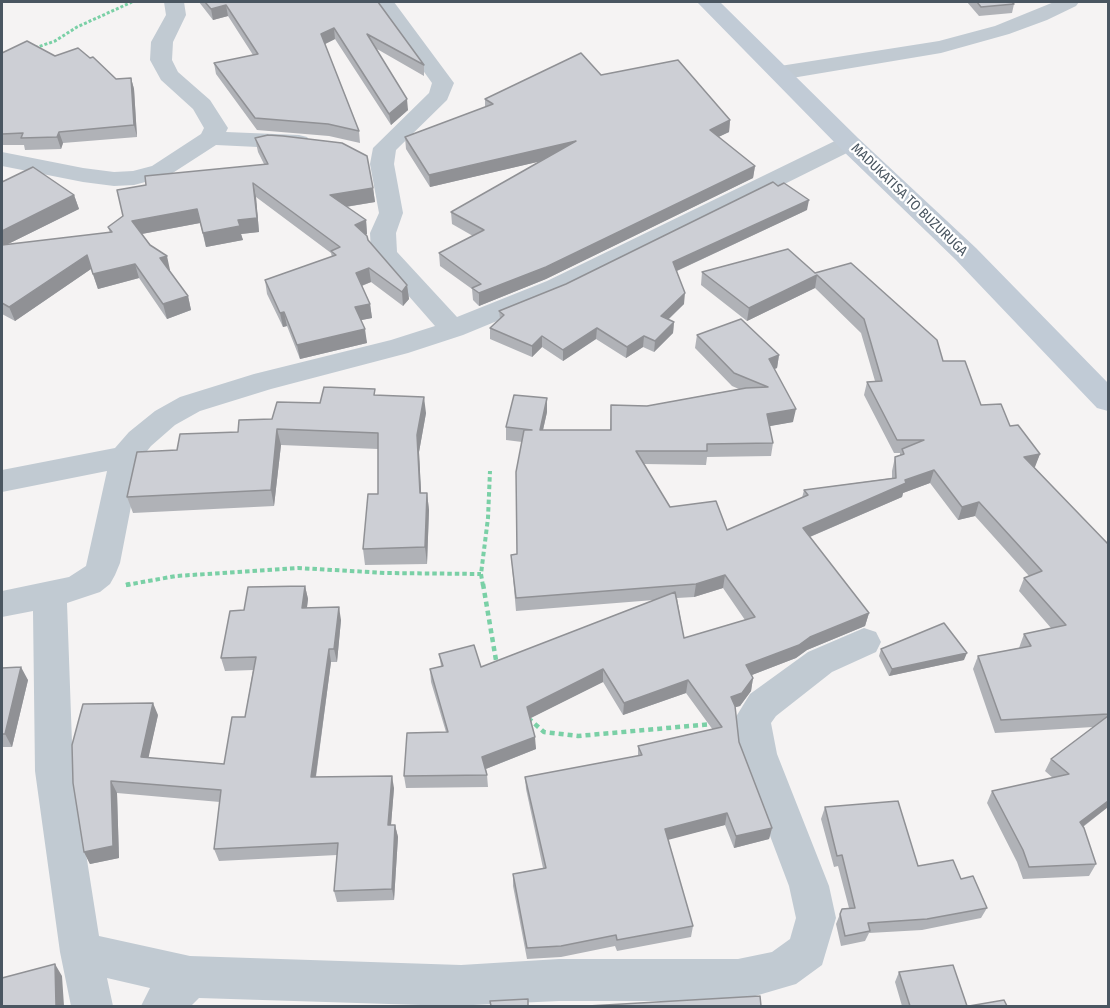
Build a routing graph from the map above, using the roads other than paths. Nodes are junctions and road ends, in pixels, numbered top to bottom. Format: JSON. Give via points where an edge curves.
{"nodes":[{"id":1,"x":174,"y":2,"type":"edge"},
{"id":2,"x":384,"y":2,"type":"edge"},
{"id":3,"x":708,"y":2,"type":"edge"},
{"id":4,"x":1069,"y":2,"type":"edge"},
{"id":5,"x":780,"y":74,"type":"junction"},
{"id":6,"x":211,"y":138,"type":"junction"},
{"id":7,"x":849,"y":143,"type":"junction"},
{"id":8,"x":318,"y":144,"type":"edge"},
{"id":9,"x":2,"y":159,"type":"edge"},
{"id":10,"x":453,"y":329,"type":"junction"},
{"id":11,"x":1108,"y":401,"type":"edge"},
{"id":12,"x":125,"y":457,"type":"junction"},
{"id":13,"x":2,"y":481,"type":"edge"},
{"id":14,"x":50,"y":594,"type":"junction"},
{"id":15,"x":2,"y":604,"type":"edge"},
{"id":16,"x":864,"y":642,"type":"dead end"},
{"id":17,"x":81,"y":952,"type":"junction"},
{"id":18,"x":190,"y":977,"type":"junction"},
{"id":19,"x":460,"y":996,"type":"edge"},
{"id":20,"x":92,"y":1006,"type":"edge"},
{"id":21,"x":162,"y":1006,"type":"edge"}],
"edges":[{"from":1,"to":6,"type":"street","via":[[176,15],[162,42],[161,60],[169,75],[202,105],[216,128]]},
{"from":2,"to":10,"type":"street","via":[[443,83],[439,95],[372,160],[391,213],[383,233],[384,253]]},
{"from":3,"to":5,"type":"main road","name":"MADUKATISA TO BUZURUGA"},
{"from":4,"to":5,"type":"street","via":[[1002,30],[941,47]]},
{"from":5,"to":7,"type":"main road","name":"MADUKATISA TO BUZURUGA"},
{"from":6,"to":8,"type":"street"},
{"from":6,"to":9,"type":"street","via":[[160,171],[134,178],[83,175]]},
{"from":7,"to":10,"type":"street","via":[[556,287]]},
{"from":7,"to":11,"type":"main road","name":"MADUKATISA TO BUZURUGA","via":[[966,254]]},
{"from":10,"to":12,"type":"street","via":[[398,348],[190,404],[165,418]]},
{"from":12,"to":13,"type":"street"},
{"from":12,"to":14,"type":"street","via":[[104,563],[98,575],[74,589]]},
{"from":14,"to":15,"type":"street"},
{"from":14,"to":17,"type":"street","via":[[54,771]]},
{"from":16,"to":19,"type":"street","via":[[820,662],[791,682],[763,705],[752,720],[758,754],[809,886],[816,918],[807,951],[781,970],[738,980],[559,980]]},
{"from":17,"to":18,"type":"street"},
{"from":17,"to":20,"type":"street"},
{"from":18,"to":19,"type":"street"},
{"from":18,"to":21,"type":"street"}]}
